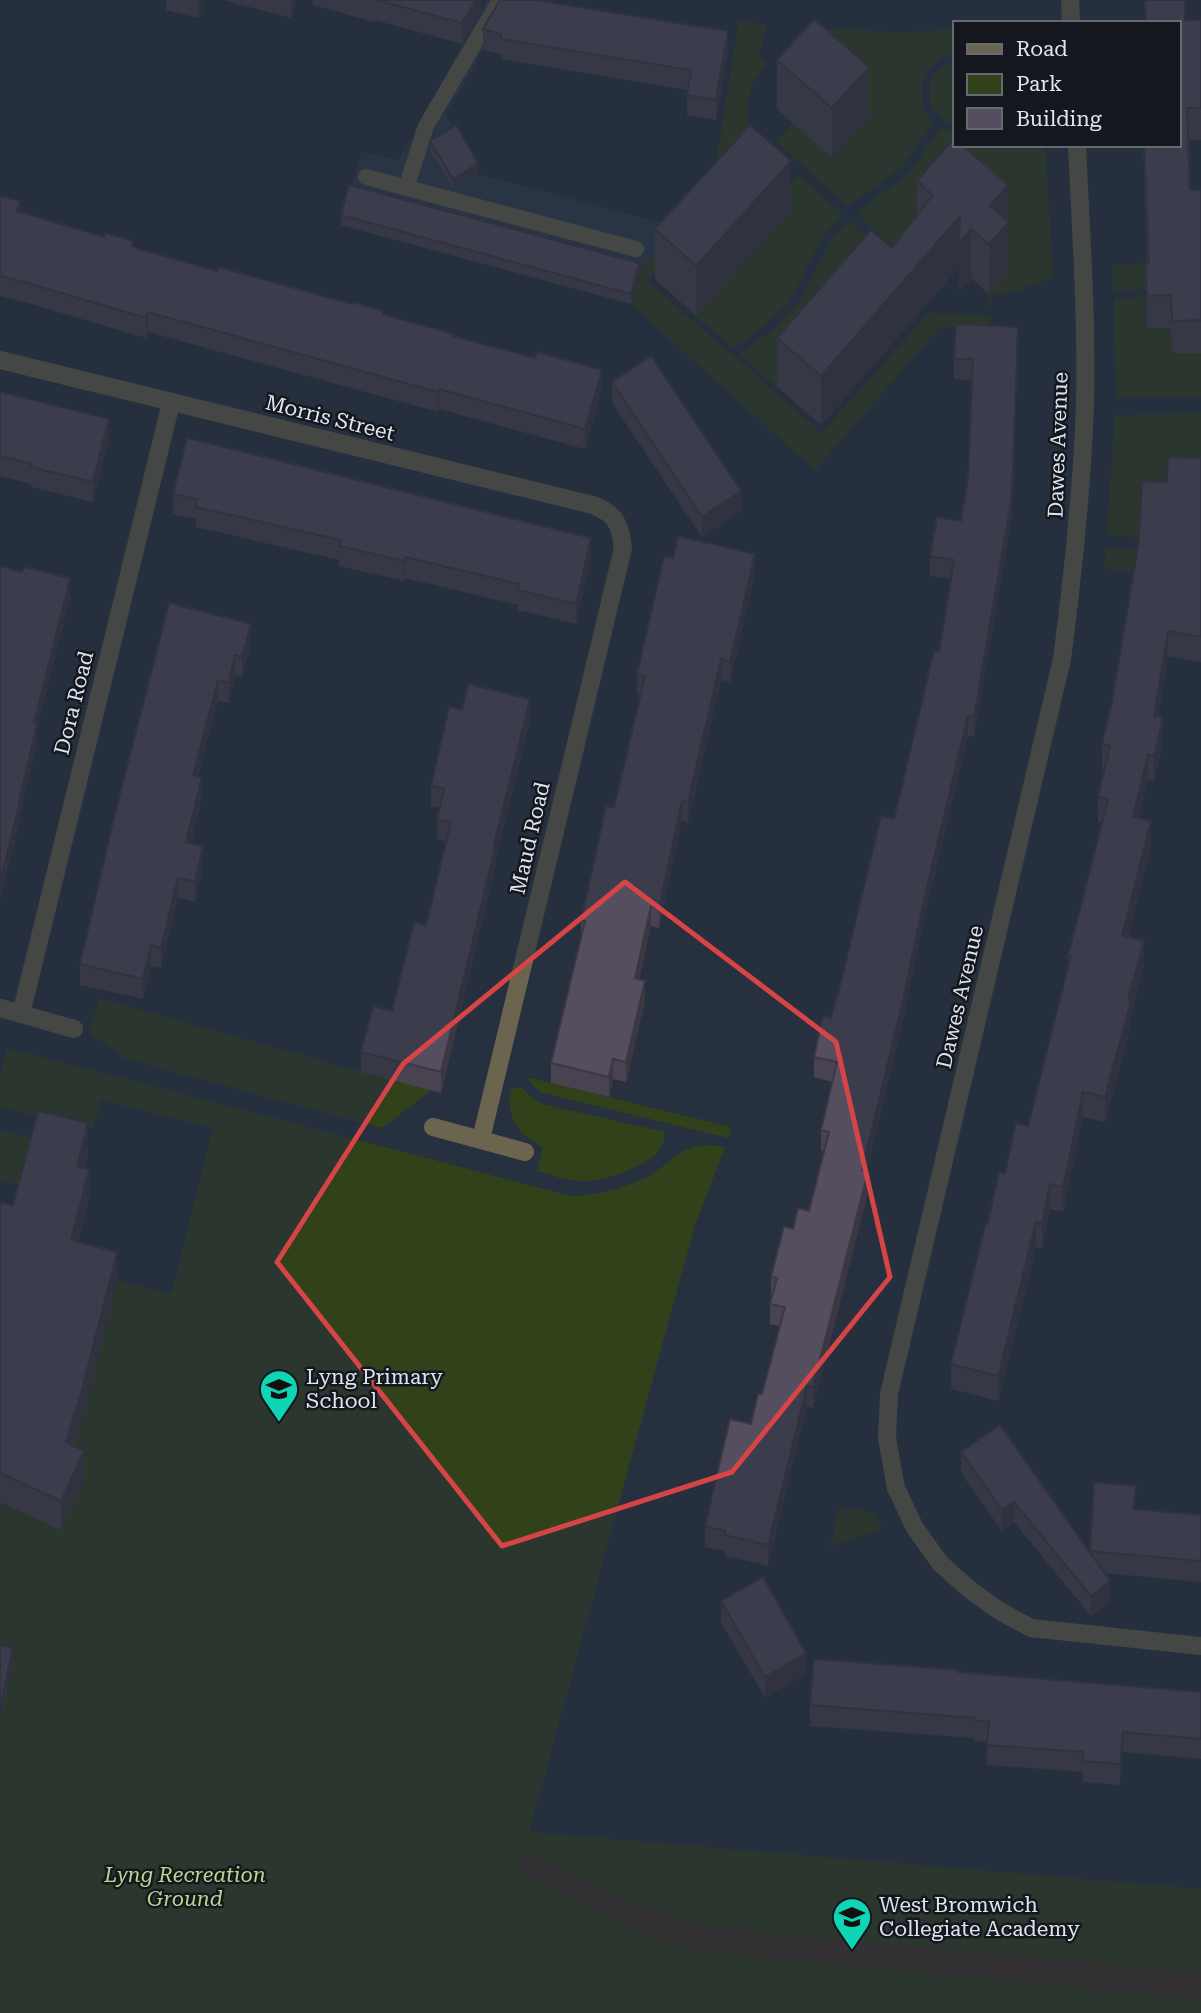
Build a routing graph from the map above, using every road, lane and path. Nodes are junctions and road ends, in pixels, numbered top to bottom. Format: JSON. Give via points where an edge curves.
{"nodes":[{"id":1,"x":500,"y":0,"type":"edge"},
{"id":2,"x":1070,"y":0,"type":"edge"},
{"id":3,"x":1071,"y":21,"type":"edge"},
{"id":4,"x":1077,"y":147,"type":"edge"},
{"id":5,"x":366,"y":177,"type":"dead end"},
{"id":6,"x":406,"y":188,"type":"junction"},
{"id":7,"x":636,"y":249,"type":"dead end"},
{"id":8,"x":0,"y":360,"type":"edge"},
{"id":9,"x":172,"y":403,"type":"junction"},
{"id":10,"x":623,"y":548,"type":"joint"},
{"id":11,"x":0,"y":1008,"type":"edge"},
{"id":12,"x":21,"y":1014,"type":"junction"},
{"id":13,"x":74,"y":1029,"type":"dead end"},
{"id":14,"x":433,"y":1126,"type":"dead end"},
{"id":15,"x":481,"y":1139,"type":"junction"},
{"id":16,"x":525,"y":1152,"type":"dead end"},
{"id":17,"x":1201,"y":1646,"type":"edge"}],
"edges":[{"from":1,"to":6,"type":"lane","via":[[425,127]]},
{"from":2,"to":3,"type":"street"},
{"from":4,"to":17,"type":"street","name":"Dawes Avenue","via":[[1085,404],[1075,560],[1062,659],[889,1394],[887,1438],[896,1488],[915,1528],[940,1563],[998,1610],[1031,1628]]},
{"from":5,"to":6,"type":"lane"},
{"from":6,"to":7,"type":"lane"},
{"from":8,"to":9,"type":"street","name":"Morris Street"},
{"from":9,"to":10,"type":"street","name":"Morris Street","via":[[593,505],[608,510],[620,527]]},
{"from":9,"to":12,"type":"street","name":"Dora Road"},
{"from":10,"to":15,"type":"street","name":"Maud Road"},
{"from":11,"to":12,"type":"street"},
{"from":12,"to":13,"type":"street"},
{"from":14,"to":15,"type":"street"},
{"from":15,"to":16,"type":"street"}]}
